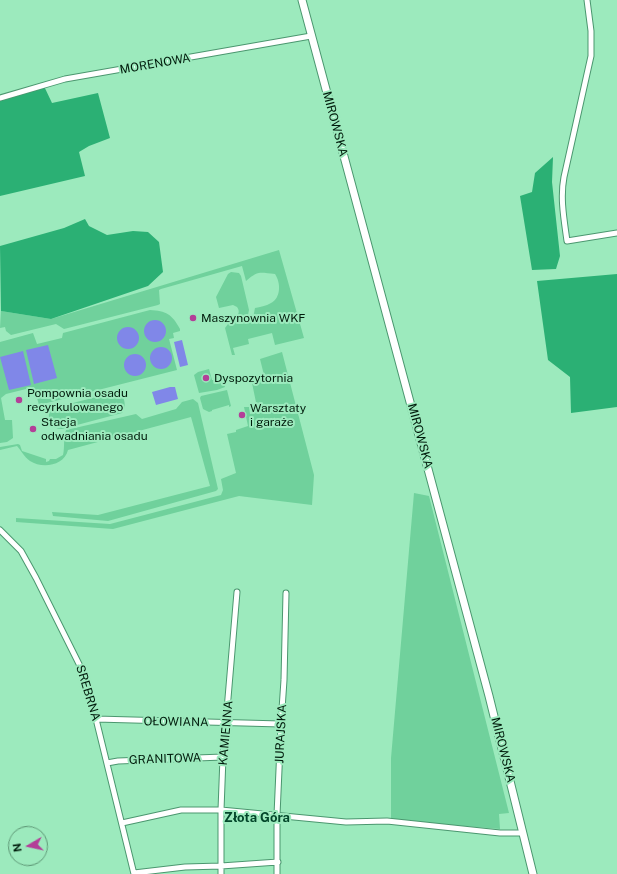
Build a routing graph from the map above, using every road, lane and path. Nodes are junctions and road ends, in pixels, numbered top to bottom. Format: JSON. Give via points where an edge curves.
{"nodes":[{"id":1,"x":302,"y":0,"type":"edge"},
{"id":2,"x":588,"y":1,"type":"edge"},
{"id":3,"x":311,"y":36,"type":"junction"},
{"id":4,"x":0,"y":98,"type":"edge"},
{"id":5,"x":617,"y":233,"type":"edge"},
{"id":6,"x":0,"y":530,"type":"edge"},
{"id":7,"x":237,"y":592,"type":"dead end"},
{"id":8,"x":286,"y":593,"type":"dead end"},
{"id":9,"x":96,"y":719,"type":"junction"},
{"id":10,"x":227,"y":722,"type":"junction"},
{"id":11,"x":281,"y":724,"type":"junction"},
{"id":12,"x":223,"y":758,"type":"junction"},
{"id":13,"x":107,"y":763,"type":"junction"},
{"id":14,"x":221,"y":810,"type":"junction"},
{"id":15,"x":277,"y":815,"type":"junction"},
{"id":16,"x":122,"y":822,"type":"junction"},
{"id":17,"x":523,"y":833,"type":"junction"},
{"id":18,"x":278,"y":862,"type":"junction"},
{"id":19,"x":221,"y":866,"type":"junction"},
{"id":20,"x":134,"y":874,"type":"edge"},
{"id":21,"x":221,"y":874,"type":"edge"},
{"id":22,"x":277,"y":874,"type":"edge"},
{"id":23,"x":533,"y":874,"type":"edge"}],
"edges":[{"from":1,"to":3,"type":"street","name":"MIROWSKA"},
{"from":2,"to":5,"type":"street","via":[[591,56],[563,183],[562,204],[567,241]]},
{"from":3,"to":4,"type":"street","name":"MORENOWA","via":[[65,79]]},
{"from":3,"to":17,"type":"street","name":"MIROWSKA","via":[[489,696]]},
{"from":6,"to":9,"type":"street","name":"SREBRNA","via":[[21,551],[55,614],[81,668]]},
{"from":7,"to":10,"type":"street","name":"KAMIENNA"},
{"from":8,"to":11,"type":"street","name":"JURAJSKA"},
{"from":9,"to":10,"type":"street","name":"OŁOWIANA"},
{"from":9,"to":13,"type":"street","name":"SREBRNA"},
{"from":10,"to":11,"type":"street","name":"OŁOWIANA"},
{"from":10,"to":12,"type":"street","name":"KAMIENNA"},
{"from":11,"to":15,"type":"street","name":"JURAJSKA"},
{"from":12,"to":13,"type":"street","name":"GRANITOWA"},
{"from":12,"to":14,"type":"street","name":"KAMIENNA"},
{"from":13,"to":16,"type":"street","name":"SREBRNA"},
{"from":14,"to":15,"type":"street"},
{"from":14,"to":16,"type":"street","via":[[181,810]]},
{"from":14,"to":19,"type":"street","name":"KAMIENNA"},
{"from":15,"to":17,"type":"street","via":[[346,822],[387,821],[500,833]]},
{"from":15,"to":18,"type":"street","name":"JURAJSKA"},
{"from":16,"to":20,"type":"street","name":"SREBRNA"},
{"from":17,"to":23,"type":"street","name":"MIROWSKA"},
{"from":18,"to":19,"type":"street"},
{"from":18,"to":22,"type":"street","name":"JURAJSKA"},
{"from":19,"to":20,"type":"street","via":[[185,867]]},
{"from":19,"to":21,"type":"street","name":"KAMIENNA"}]}
